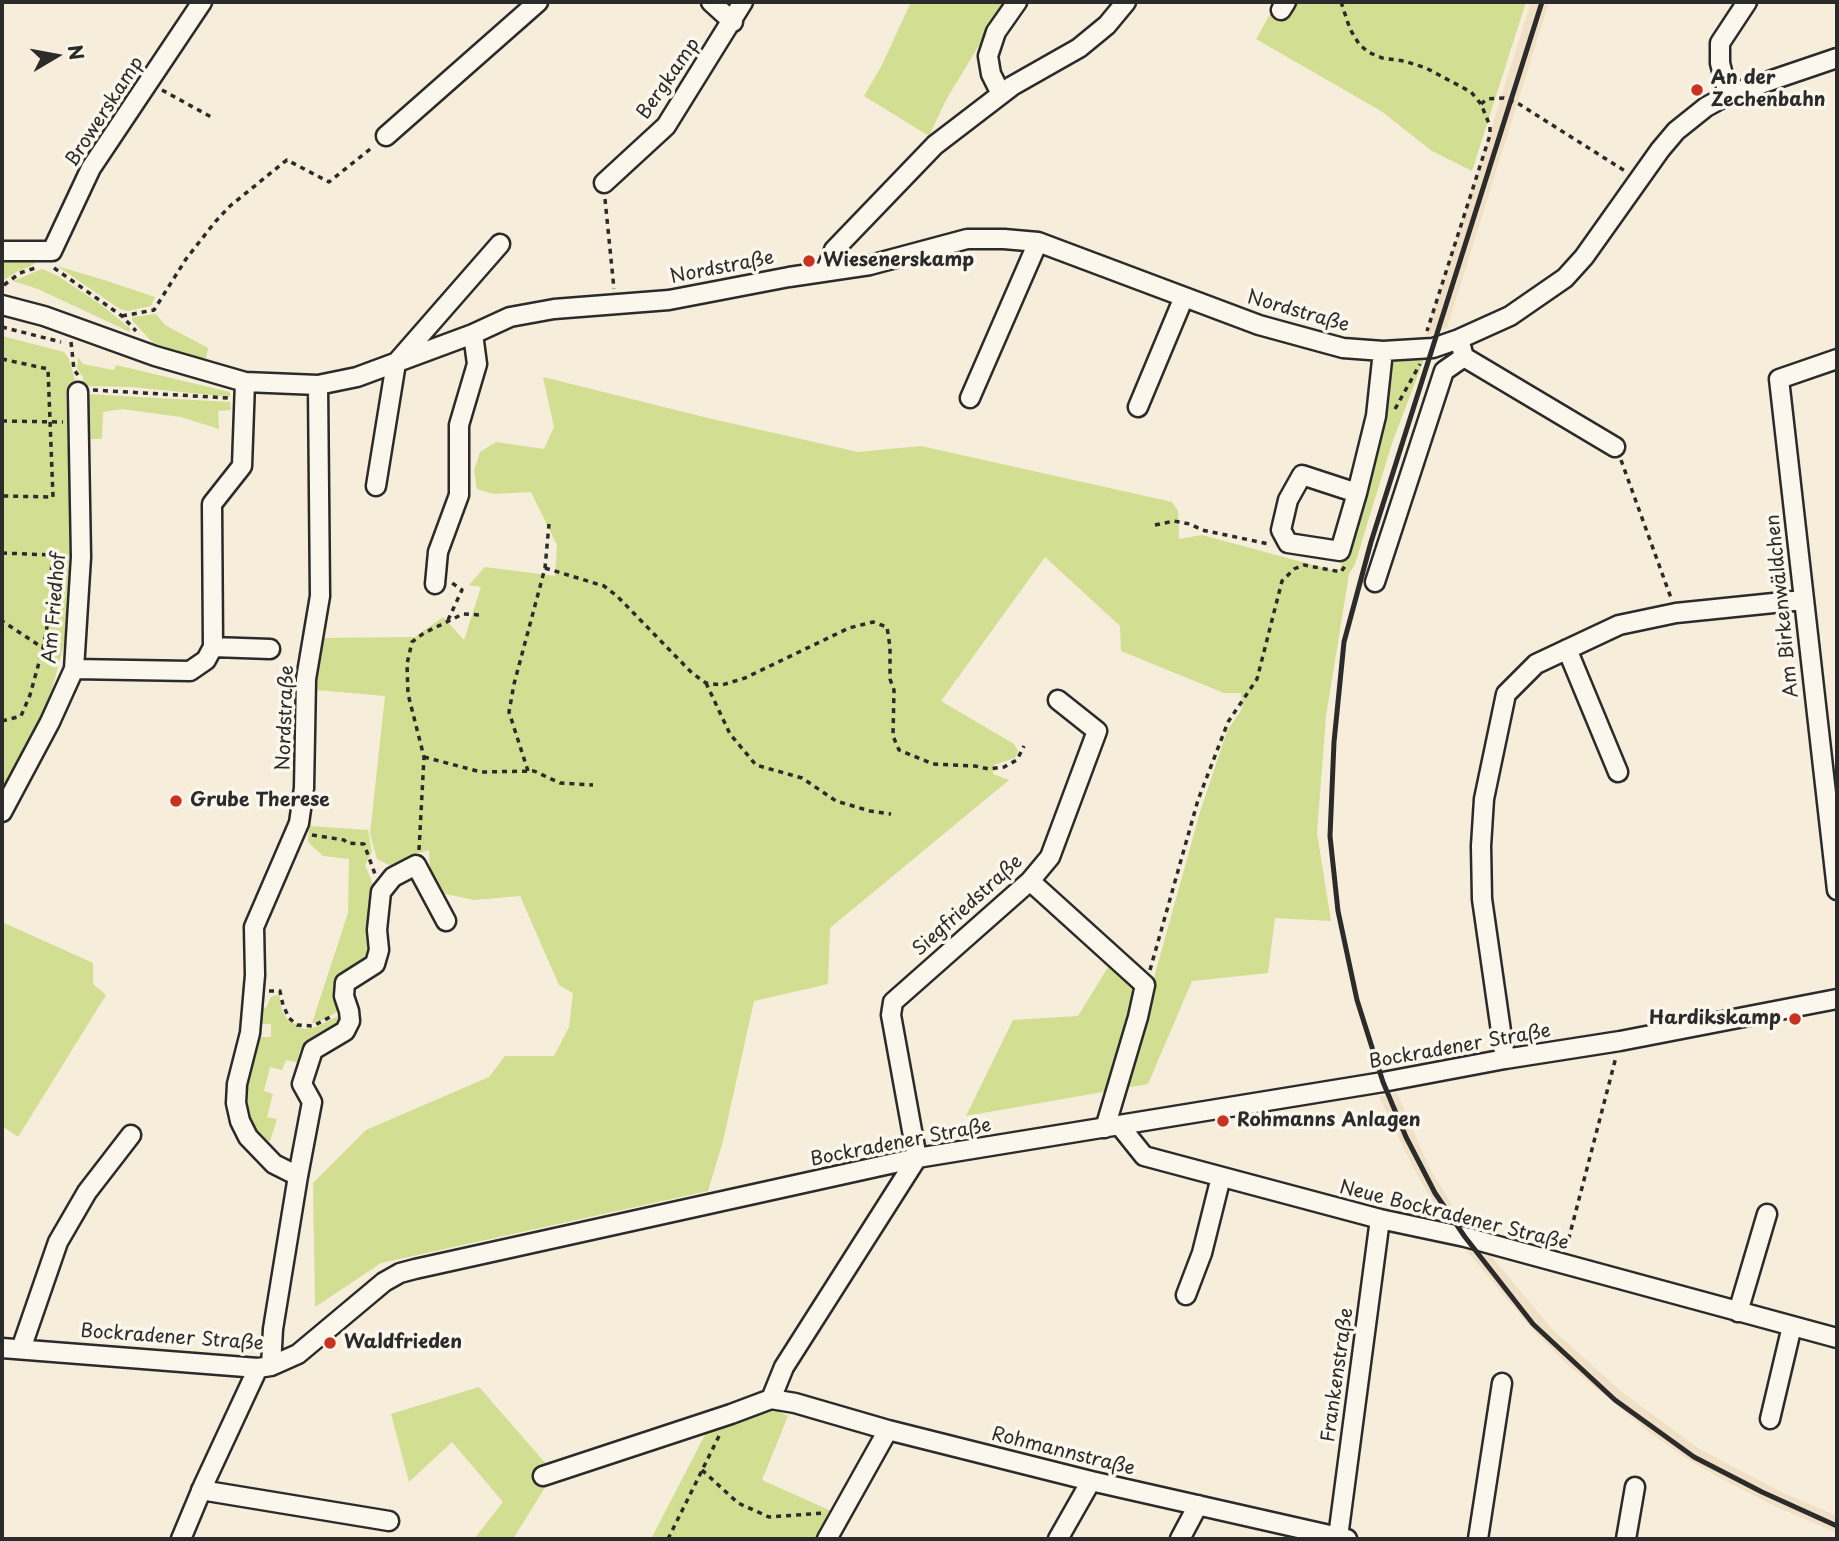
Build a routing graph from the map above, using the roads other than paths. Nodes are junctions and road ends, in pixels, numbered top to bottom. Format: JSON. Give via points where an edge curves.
{"nodes":[{"id":1,"x":202,"y":2,"type":"edge"},
{"id":2,"x":538,"y":2,"type":"edge"},
{"id":3,"x":711,"y":2,"type":"edge"},
{"id":4,"x":743,"y":2,"type":"edge"},
{"id":5,"x":1017,"y":2,"type":"edge"},
{"id":6,"x":1126,"y":2,"type":"edge"},
{"id":7,"x":1747,"y":2,"type":"edge"},
{"id":8,"x":733,"y":22,"type":"junction"},
{"id":9,"x":1837,"y":58,"type":"edge"},
{"id":10,"x":1002,"y":94,"type":"junction"},
{"id":11,"x":1728,"y":95,"type":"junction"},
{"id":12,"x":386,"y":136,"type":"road end"},
{"id":13,"x":604,"y":183,"type":"road end"},
{"id":14,"x":1038,"y":242,"type":"junction"},
{"id":15,"x":499,"y":244,"type":"dead end"},
{"id":16,"x":2,"y":251,"type":"edge"},
{"id":17,"x":826,"y":271,"type":"junction"},
{"id":18,"x":1184,"y":297,"type":"junction"},
{"id":19,"x":2,"y":304,"type":"edge"},
{"id":20,"x":474,"y":334,"type":"junction"},
{"id":21,"x":1462,"y":348,"type":"junction"},
{"id":22,"x":1383,"y":351,"type":"junction"},
{"id":23,"x":1837,"y":359,"type":"edge"},
{"id":24,"x":396,"y":363,"type":"junction"},
{"id":25,"x":318,"y":384,"type":"junction"},
{"id":26,"x":244,"y":391,"type":"junction"},
{"id":27,"x":78,"y":392,"type":"road end"},
{"id":28,"x":970,"y":398,"type":"dead end"},
{"id":29,"x":1138,"y":407,"type":"dead end"},
{"id":30,"x":1615,"y":447,"type":"road end"},
{"id":31,"x":376,"y":486,"type":"dead end"},
{"id":32,"x":1357,"y":493,"type":"junction"},
{"id":33,"x":435,"y":578,"type":"road end"},
{"id":34,"x":1375,"y":582,"type":"dead end"},
{"id":35,"x":1803,"y":600,"type":"junction"},
{"id":36,"x":213,"y":647,"type":"junction"},
{"id":37,"x":270,"y":649,"type":"dead end"},
{"id":38,"x":1567,"y":649,"type":"junction"},
{"id":39,"x":74,"y":669,"type":"junction"},
{"id":40,"x":1058,"y":700,"type":"dead end"},
{"id":41,"x":1618,"y":772,"type":"dead end"},
{"id":42,"x":2,"y":812,"type":"edge"},
{"id":43,"x":1030,"y":881,"type":"junction"},
{"id":44,"x":1837,"y":890,"type":"edge"},
{"id":45,"x":446,"y":921,"type":"dead end"},
{"id":46,"x":1837,"y":999,"type":"edge"},
{"id":47,"x":1505,"y":1059,"type":"junction"},
{"id":48,"x":1112,"y":1127,"type":"junction"},
{"id":49,"x":131,"y":1135,"type":"dead end"},
{"id":50,"x":917,"y":1158,"type":"junction"},
{"id":51,"x":298,"y":1176,"type":"junction"},
{"id":52,"x":1220,"y":1177,"type":"junction"},
{"id":53,"x":1767,"y":1214,"type":"dead end"},
{"id":54,"x":1380,"y":1219,"type":"junction"},
{"id":55,"x":1186,"y":1295,"type":"dead end"},
{"id":56,"x":1738,"y":1312,"type":"junction"},
{"id":57,"x":1792,"y":1326,"type":"junction"},
{"id":58,"x":1837,"y":1338,"type":"edge"},
{"id":59,"x":2,"y":1348,"type":"edge"},
{"id":60,"x":20,"y":1349,"type":"junction"},
{"id":61,"x":265,"y":1367,"type":"junction"},
{"id":62,"x":1502,"y":1383,"type":"dead end"},
{"id":63,"x":771,"y":1399,"type":"junction"},
{"id":64,"x":1770,"y":1419,"type":"dead end"},
{"id":65,"x":888,"y":1430,"type":"junction"},
{"id":66,"x":543,"y":1476,"type":"dead end"},
{"id":67,"x":1091,"y":1481,"type":"junction"},
{"id":68,"x":1635,"y":1488,"type":"dead end"},
{"id":69,"x":201,"y":1490,"type":"junction"},
{"id":70,"x":1198,"y":1506,"type":"junction"},
{"id":71,"x":389,"y":1521,"type":"dead end"},
{"id":72,"x":1342,"y":1538,"type":"edge"},
{"id":73,"x":181,"y":1539,"type":"edge"},
{"id":74,"x":827,"y":1539,"type":"edge"},
{"id":75,"x":1058,"y":1539,"type":"edge"},
{"id":76,"x":1180,"y":1539,"type":"edge"},
{"id":77,"x":1478,"y":1539,"type":"edge"},
{"id":78,"x":1626,"y":1539,"type":"edge"}],
"edges":[{"from":1,"to":16,"type":"street","name":"Browerskamp","via":[[91,168],[51,256]]},
{"from":2,"to":12,"type":"street"},
{"from":3,"to":8,"type":"street"},
{"from":4,"to":8,"type":"street","name":"Bergkamp"},
{"from":5,"to":10,"type":"street","via":[[996,32],[988,56]]},
{"from":6,"to":10,"type":"street","via":[[1079,48]]},
{"from":7,"to":11,"type":"street","via":[[1720,43]]},
{"from":8,"to":13,"type":"street","name":"Bergkamp","via":[[666,126]]},
{"from":9,"to":11,"type":"street","name":"Nordstraße"},
{"from":10,"to":17,"type":"street","via":[[935,145],[834,250]]},
{"from":11,"to":21,"type":"street","name":"Nordstraße","via":[[1676,131],[1564,278]]},
{"from":14,"to":17,"type":"street","name":"Nordstraße","via":[[967,239],[870,265]]},
{"from":14,"to":18,"type":"street","name":"Nordstraße"},
{"from":14,"to":28,"type":"street"},
{"from":15,"to":24,"type":"street"},
{"from":17,"to":20,"type":"street","name":"Nordstraße","via":[[668,300],[509,317]]},
{"from":18,"to":22,"type":"street","name":"Nordstraße","via":[[1343,348]]},
{"from":18,"to":29,"type":"street"},
{"from":19,"to":26,"type":"street","name":"Nordstraße"},
{"from":20,"to":24,"type":"street","name":"Nordstraße"},
{"from":20,"to":33,"type":"street","via":[[477,364],[459,425],[459,495],[438,552]]},
{"from":21,"to":22,"type":"street","name":"Nordstraße"},
{"from":21,"to":30,"type":"street"},
{"from":21,"to":34,"type":"street","via":[[1444,371]]},
{"from":22,"to":32,"type":"street","via":[[1377,416]]},
{"from":23,"to":35,"type":"street","name":"Am Birkenwäldchen","via":[[1779,379]]},
{"from":24,"to":25,"type":"street","name":"Nordstraße"},
{"from":24,"to":31,"type":"street"},
{"from":25,"to":26,"type":"street","name":"Nordstraße"},
{"from":25,"to":51,"type":"street","name":"Nordstraße","via":[[320,596],[306,679],[304,788],[292,843],[254,927],[250,1033],[236,1084],[240,1121],[248,1137],[274,1164]]},
{"from":26,"to":36,"type":"street","via":[[242,466],[212,505]]},
{"from":27,"to":39,"type":"street","name":"Am Friedhof","via":[[81,557]]},
{"from":32,"to":32,"type":"street","via":[[1340,551],[1288,543],[1281,530],[1288,500],[1302,475]]},
{"from":35,"to":38,"type":"street","via":[[1676,613],[1619,625]]},
{"from":35,"to":44,"type":"street","name":"Am Birkenwäldchen"},
{"from":36,"to":37,"type":"street"},
{"from":36,"to":39,"type":"street","via":[[206,660],[190,671]]},
{"from":38,"to":41,"type":"street"},
{"from":38,"to":47,"type":"street","via":[[1536,664],[1506,694],[1483,799],[1482,900]]},
{"from":39,"to":42,"type":"street","name":"Am Friedhof"},
{"from":40,"to":43,"type":"street","name":"Siegfriedstraße","via":[[1097,731],[1051,857]]},
{"from":43,"to":48,"type":"street","via":[[1145,985]]},
{"from":43,"to":50,"type":"street","name":"Siegfriedstraße","via":[[893,1002],[891,1015]]},
{"from":45,"to":51,"type":"street","via":[[416,864],[393,877],[381,892],[375,964],[345,983],[350,1021],[345,1031],[313,1050],[302,1084],[312,1102]]},
{"from":46,"to":47,"type":"street","name":"Bockradener Straße"},
{"from":47,"to":48,"type":"street","name":"Bockradener Straße"},
{"from":48,"to":50,"type":"street","name":"Bockradener Straße"},
{"from":48,"to":52,"type":"street","name":"Neue Bockradener Straße","via":[[1144,1156]]},
{"from":49,"to":60,"type":"street","via":[[87,1192],[58,1242]]},
{"from":50,"to":61,"type":"street","name":"Bockradener Straße","via":[[400,1273],[298,1354]]},
{"from":50,"to":63,"type":"street","via":[[784,1367]]},
{"from":51,"to":61,"type":"street"},
{"from":52,"to":54,"type":"street","name":"Neue Bockradener Straße"},
{"from":52,"to":55,"type":"street","via":[[1202,1253]]},
{"from":53,"to":56,"type":"street"},
{"from":54,"to":56,"type":"street","name":"Neue Bockradener Straße","via":[[1465,1237]]},
{"from":54,"to":72,"type":"street","name":"Frankenstraße"},
{"from":56,"to":57,"type":"street","name":"Neue Bockradener Straße"},
{"from":57,"to":58,"type":"street","name":"Neue Bockradener Straße"},
{"from":57,"to":64,"type":"street"},
{"from":59,"to":60,"type":"street","name":"Bockradener Straße"},
{"from":60,"to":61,"type":"street","name":"Bockradener Straße"},
{"from":61,"to":69,"type":"street"},
{"from":62,"to":77,"type":"street"},
{"from":63,"to":65,"type":"street","name":"Rohmannstraße"},
{"from":63,"to":66,"type":"street"},
{"from":65,"to":67,"type":"street","name":"Rohmannstraße"},
{"from":65,"to":74,"type":"street"},
{"from":67,"to":70,"type":"street","name":"Rohmannstraße"},
{"from":67,"to":75,"type":"street"},
{"from":68,"to":78,"type":"street"},
{"from":69,"to":71,"type":"street"},
{"from":69,"to":73,"type":"street"},
{"from":70,"to":72,"type":"street","name":"Rohmannstraße"},
{"from":70,"to":76,"type":"street"}]}
